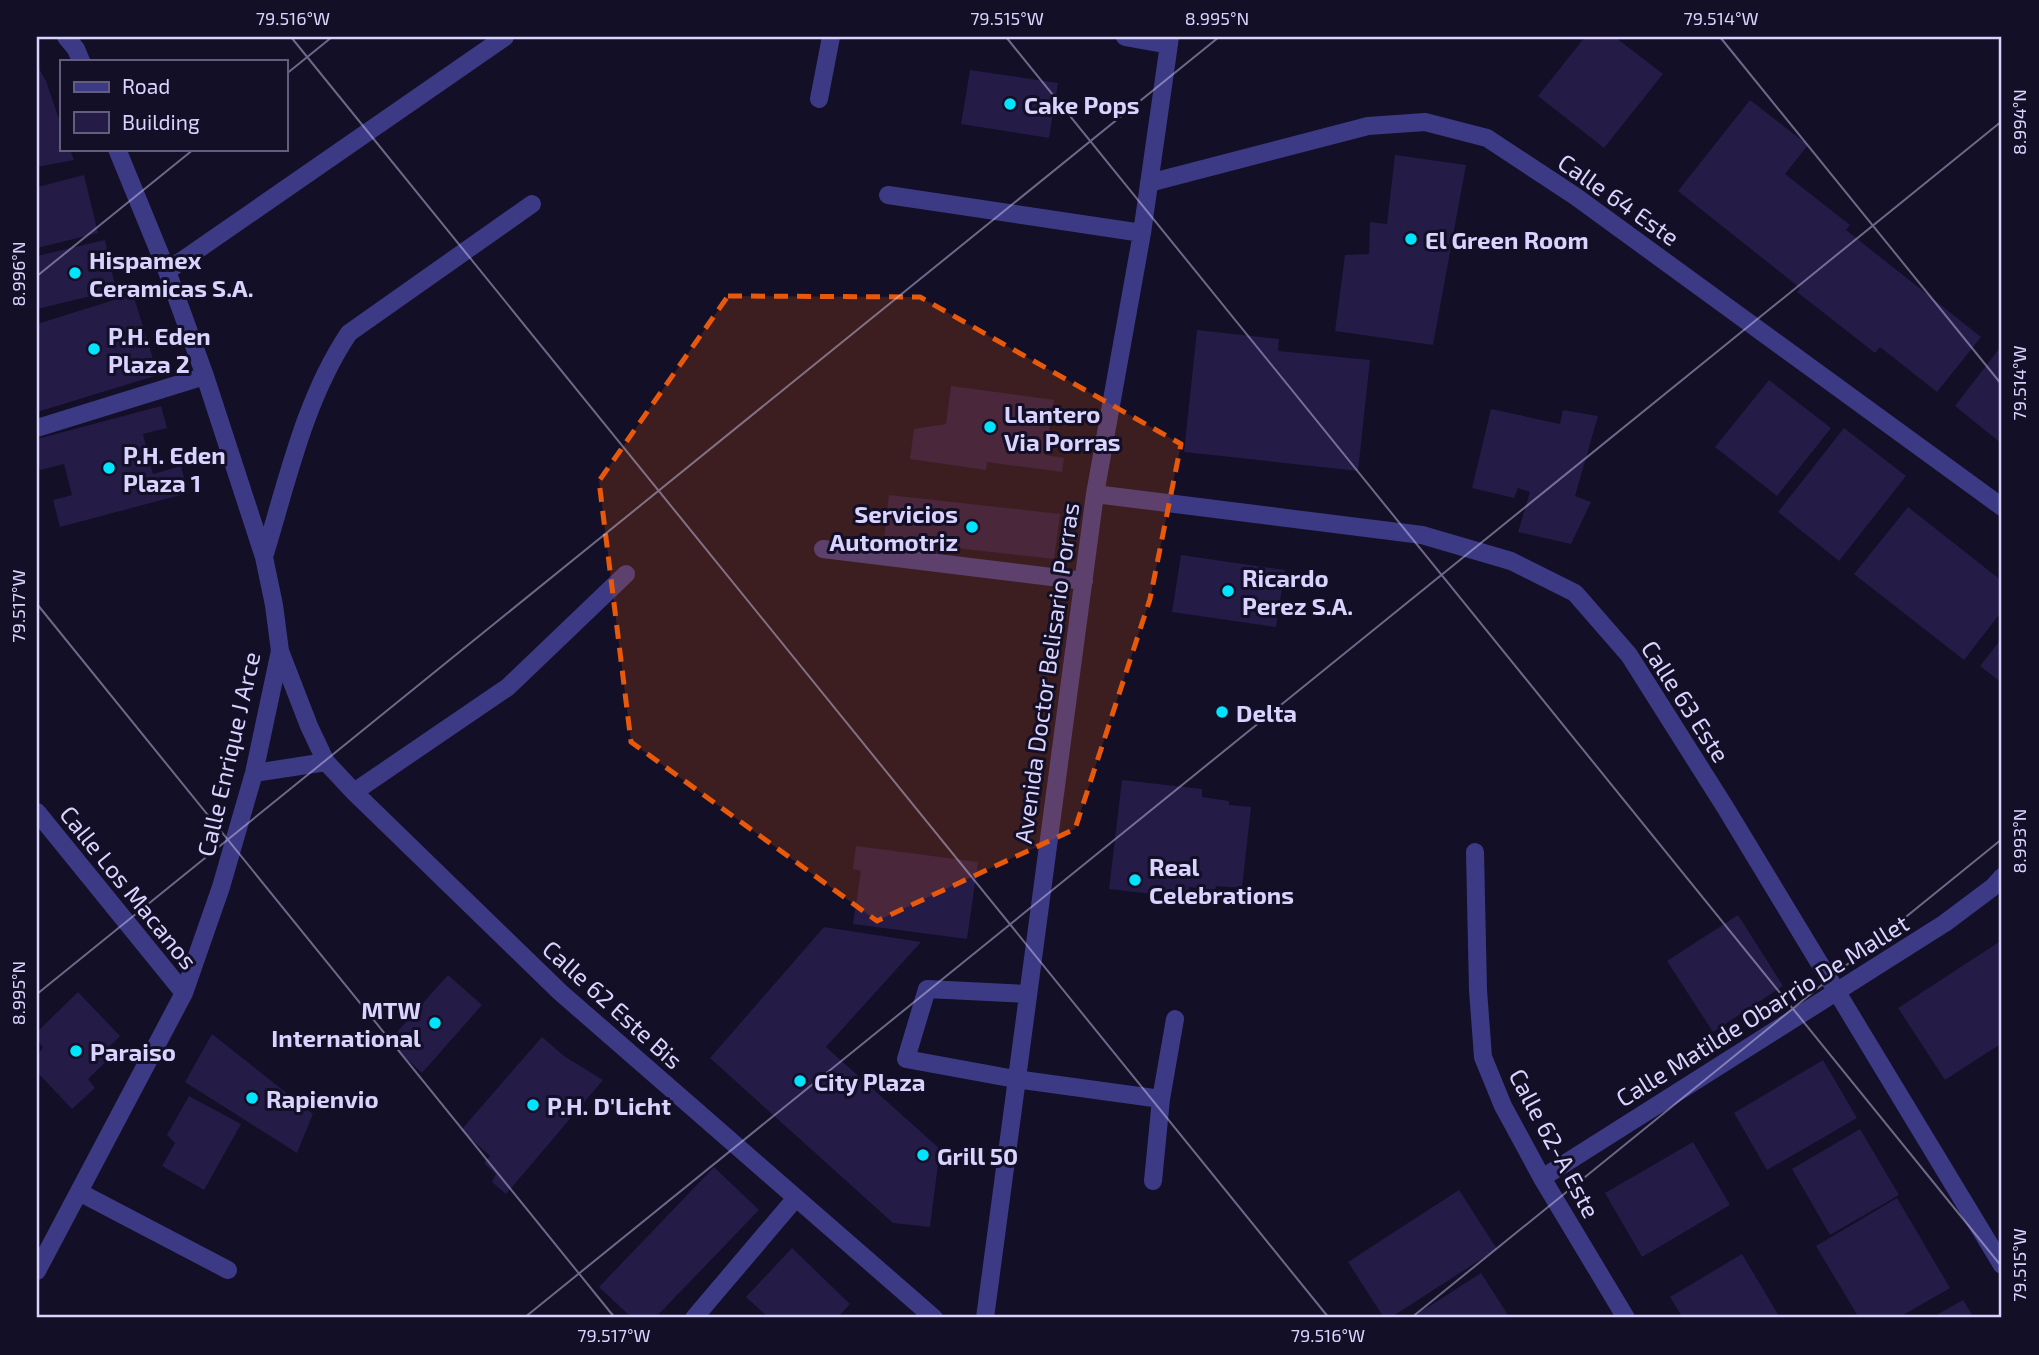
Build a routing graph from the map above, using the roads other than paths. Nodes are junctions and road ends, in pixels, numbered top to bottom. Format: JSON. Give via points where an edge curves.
{"nodes":[{"id":1,"x":66,"y":37,"type":"edge"},
{"id":2,"x":505,"y":37,"type":"edge"},
{"id":3,"x":831,"y":37,"type":"edge"},
{"id":4,"x":1125,"y":37,"type":"edge"},
{"id":5,"x":1170,"y":41,"type":"edge"},
{"id":6,"x":81,"y":60,"type":"edge"},
{"id":7,"x":819,"y":99,"type":"dead end"},
{"id":8,"x":117,"y":150,"type":"edge"},
{"id":9,"x":1149,"y":183,"type":"junction"},
{"id":10,"x":888,"y":195,"type":"dead end"},
{"id":11,"x":532,"y":204,"type":"dead end"},
{"id":12,"x":1142,"y":233,"type":"junction"},
{"id":13,"x":167,"y":271,"type":"junction"},
{"id":14,"x":205,"y":376,"type":"junction"},
{"id":15,"x":37,"y":428,"type":"edge"},
{"id":16,"x":1095,"y":494,"type":"junction"},
{"id":17,"x":2002,"y":507,"type":"edge"},
{"id":18,"x":823,"y":549,"type":"dead end"},
{"id":19,"x":264,"y":557,"type":"junction"},
{"id":20,"x":626,"y":574,"type":"dead end"},
{"id":21,"x":1084,"y":581,"type":"junction"},
{"id":22,"x":280,"y":651,"type":"junction"},
{"id":23,"x":326,"y":762,"type":"junction"},
{"id":24,"x":254,"y":772,"type":"junction"},
{"id":25,"x":354,"y":792,"type":"junction"},
{"id":26,"x":37,"y":812,"type":"edge"},
{"id":27,"x":1475,"y":852,"type":"dead end"},
{"id":28,"x":2002,"y":877,"type":"edge"},
{"id":29,"x":1836,"y":992,"type":"junction"},
{"id":30,"x":184,"y":993,"type":"junction"},
{"id":31,"x":1027,"y":994,"type":"junction"},
{"id":32,"x":1175,"y":1019,"type":"dead end"},
{"id":33,"x":1015,"y":1079,"type":"junction"},
{"id":34,"x":1161,"y":1098,"type":"junction"},
{"id":35,"x":1542,"y":1178,"type":"junction"},
{"id":36,"x":1153,"y":1181,"type":"dead end"},
{"id":37,"x":79,"y":1192,"type":"junction"},
{"id":38,"x":795,"y":1199,"type":"junction"},
{"id":39,"x":2002,"y":1265,"type":"edge"},
{"id":40,"x":228,"y":1270,"type":"dead end"},
{"id":41,"x":37,"y":1271,"type":"edge"},
{"id":42,"x":694,"y":1318,"type":"edge"},
{"id":43,"x":934,"y":1318,"type":"edge"},
{"id":44,"x":985,"y":1318,"type":"edge"},
{"id":45,"x":1626,"y":1318,"type":"edge"}],
"edges":[{"from":1,"to":6,"type":"street"},
{"from":2,"to":13,"type":"street"},
{"from":3,"to":7,"type":"street"},
{"from":4,"to":5,"type":"street"},
{"from":5,"to":9,"type":"street","name":"Avenida Doctor Belisario Porras"},
{"from":8,"to":13,"type":"street","name":"Calle Enrique J Arce"},
{"from":9,"to":12,"type":"street","name":"Avenida Doctor Belisario Porras"},
{"from":9,"to":17,"type":"street","name":"Calle 64 Este","via":[[1368,126],[1425,122],[1487,138],[1575,196]]},
{"from":10,"to":12,"type":"street"},
{"from":11,"to":19,"type":"street","via":[[349,333],[332,358],[303,432]]},
{"from":12,"to":16,"type":"street","name":"Avenida Doctor Belisario Porras"},
{"from":13,"to":14,"type":"street","name":"Calle Enrique J Arce"},
{"from":14,"to":15,"type":"street"},
{"from":14,"to":19,"type":"street","name":"Calle Enrique J Arce"},
{"from":16,"to":21,"type":"street","name":"Avenida Doctor Belisario Porras"},
{"from":16,"to":29,"type":"street","name":"Calle 63 Este","via":[[1422,535],[1511,561],[1575,593],[1629,655]]},
{"from":18,"to":21,"type":"street"},
{"from":19,"to":22,"type":"street","name":"Calle Enrique J Arce"},
{"from":20,"to":25,"type":"street","via":[[508,687]]},
{"from":21,"to":31,"type":"street","name":"Avenida Doctor Belisario Porras"},
{"from":22,"to":23,"type":"street","name":"Calle 62 Este Bis"},
{"from":22,"to":24,"type":"street","name":"Calle Enrique J Arce"},
{"from":23,"to":24,"type":"street"},
{"from":23,"to":25,"type":"street","name":"Calle 62 Este Bis"},
{"from":24,"to":30,"type":"street","name":"Calle Enrique J Arce"},
{"from":25,"to":38,"type":"street","name":"Calle 62 Este Bis","via":[[560,992]]},
{"from":26,"to":30,"type":"street","name":"Calle Los Macanos"},
{"from":27,"to":35,"type":"street","name":"Calle 62-A Este","via":[[1483,1057]]},
{"from":28,"to":29,"type":"street","name":"Calle Matilde Obarrio De Mallet","via":[[1945,923]]},
{"from":29,"to":35,"type":"street","name":"Calle Matilde Obarrio De Mallet"},
{"from":29,"to":39,"type":"street","name":"Calle 63 Este"},
{"from":30,"to":37,"type":"street","name":"Calle Enrique J Arce"},
{"from":31,"to":33,"type":"street","name":"Avenida Doctor Belisario Porras"},
{"from":31,"to":33,"type":"street","via":[[927,989],[906,1059]]},
{"from":32,"to":34,"type":"street"},
{"from":33,"to":34,"type":"street"},
{"from":33,"to":44,"type":"street","name":"Avenida Doctor Belisario Porras"},
{"from":34,"to":36,"type":"street"},
{"from":35,"to":45,"type":"street","name":"Calle 62-A Este"},
{"from":37,"to":40,"type":"street"},
{"from":37,"to":41,"type":"street","name":"Calle Enrique J Arce"},
{"from":38,"to":42,"type":"street"},
{"from":38,"to":43,"type":"street","name":"Calle 62 Este Bis"}]}
